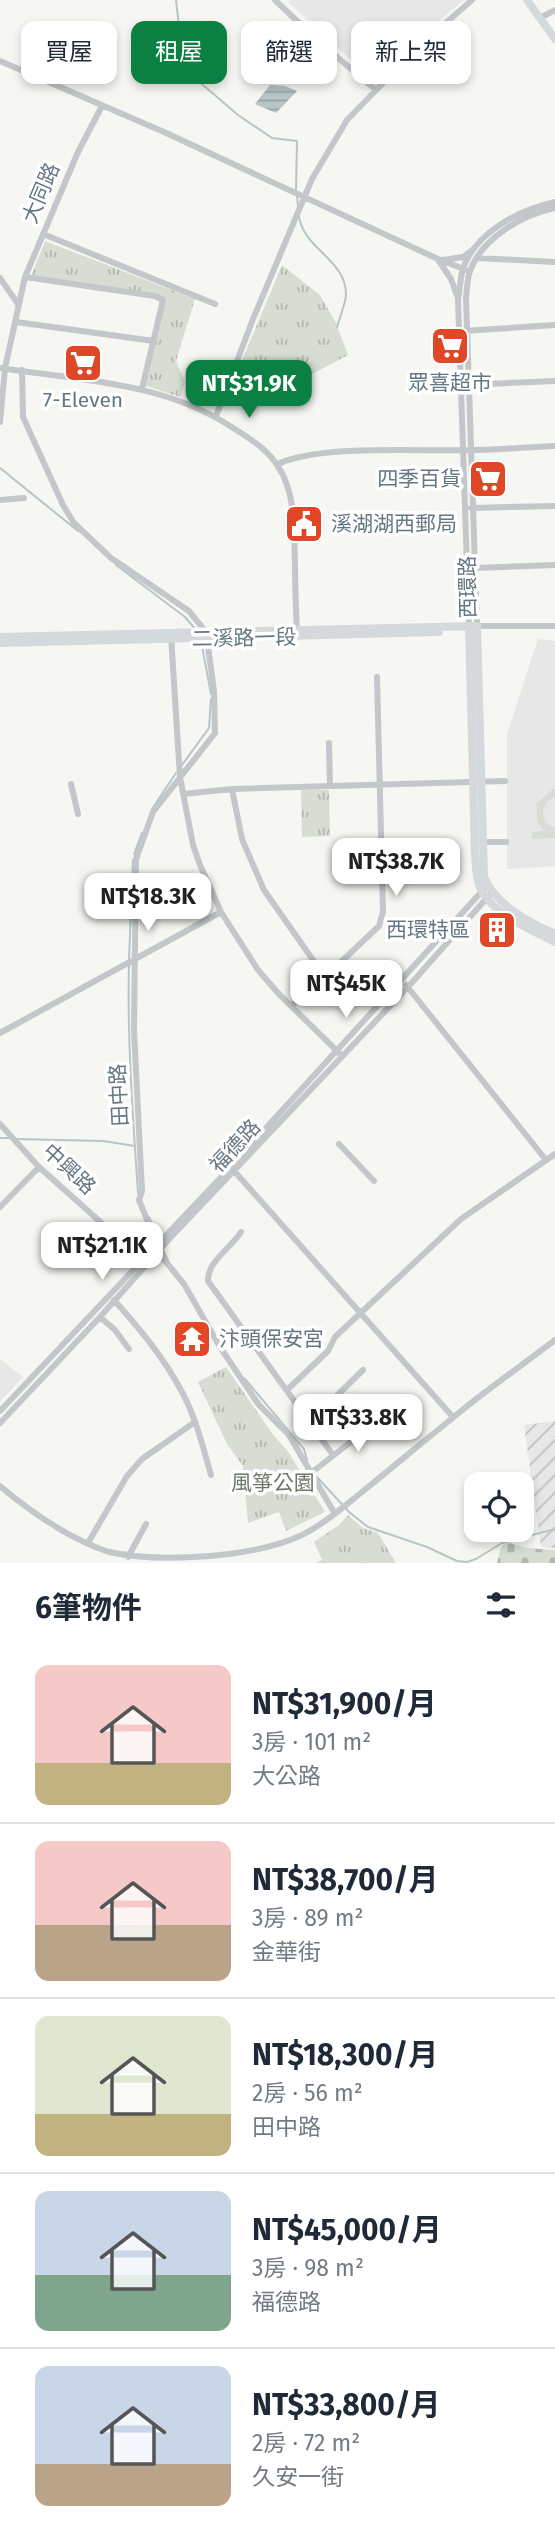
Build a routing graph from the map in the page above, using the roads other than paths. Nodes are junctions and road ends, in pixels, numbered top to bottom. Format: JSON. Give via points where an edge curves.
{"nodes":[{"id":1,"x":275,"y":0,"type":"edge"},
{"id":2,"x":472,"y":0,"type":"edge"},
{"id":3,"x":527,"y":0,"type":"edge"},
{"id":4,"x":555,"y":10,"type":"edge"},
{"id":5,"x":540,"y":18,"type":"junction"},
{"id":6,"x":555,"y":40,"type":"edge"},
{"id":7,"x":0,"y":61,"type":"edge"},
{"id":8,"x":376,"y":90,"type":"junction"},
{"id":9,"x":102,"y":106,"type":"junction"},
{"id":10,"x":304,"y":198,"type":"junction"},
{"id":11,"x":555,"y":202,"type":"edge"},
{"id":12,"x":555,"y":208,"type":"edge"},
{"id":13,"x":43,"y":234,"type":"junction"},
{"id":14,"x":476,"y":247,"type":"junction"},
{"id":15,"x":474,"y":258,"type":"junction"},
{"id":16,"x":438,"y":259,"type":"junction"},
{"id":17,"x":555,"y":262,"type":"edge"},
{"id":18,"x":466,"y":271,"type":"junction"},
{"id":19,"x":26,"y":277,"type":"junction"},
{"id":20,"x":0,"y":278,"type":"edge"},
{"id":21,"x":458,"y":299,"type":"junction"},
{"id":22,"x":18,"y":304,"type":"junction"},
{"id":23,"x":215,"y":304,"type":"dead end"},
{"id":24,"x":16,"y":322,"type":"junction"},
{"id":25,"x":555,"y":325,"type":"edge"},
{"id":26,"x":463,"y":331,"type":"junction"},
{"id":27,"x":154,"y":341,"type":"junction"},
{"id":28,"x":3,"y":368,"type":"edge"},
{"id":29,"x":22,"y":370,"type":"junction"},
{"id":30,"x":555,"y":381,"type":"edge"},
{"id":31,"x":464,"y":385,"type":"junction"},
{"id":32,"x":142,"y":389,"type":"junction"},
{"id":33,"x":216,"y":416,"type":"junction"},
{"id":34,"x":0,"y":422,"type":"edge"},
{"id":35,"x":555,"y":446,"type":"edge"},
{"id":36,"x":468,"y":450,"type":"junction"},
{"id":37,"x":278,"y":464,"type":"junction"},
{"id":38,"x":24,"y":498,"type":"dead end"},
{"id":39,"x":0,"y":500,"type":"edge"},
{"id":40,"x":555,"y":506,"type":"edge"},
{"id":41,"x":469,"y":508,"type":"junction"},
{"id":42,"x":555,"y":565,"type":"edge"},
{"id":43,"x":471,"y":568,"type":"junction"},
{"id":44,"x":555,"y":626,"type":"edge"},
{"id":45,"x":473,"y":629,"type":"junction"},
{"id":46,"x":297,"y":633,"type":"junction"},
{"id":47,"x":171,"y":636,"type":"junction"},
{"id":48,"x":201,"y":636,"type":"junction"},
{"id":49,"x":0,"y":637,"type":"edge"},
{"id":50,"x":0,"y":643,"type":"edge"},
{"id":51,"x":377,"y":677,"type":"dead end"},
{"id":52,"x":329,"y":743,"type":"dead end"},
{"id":53,"x":180,"y":777,"type":"junction"},
{"id":54,"x":478,"y":781,"type":"junction"},
{"id":55,"x":505,"y":781,"type":"dead end"},
{"id":56,"x":71,"y":784,"type":"dead end"},
{"id":57,"x":330,"y":785,"type":"junction"},
{"id":58,"x":379,"y":785,"type":"junction"},
{"id":59,"x":232,"y":789,"type":"junction"},
{"id":60,"x":183,"y":794,"type":"junction"},
{"id":61,"x":78,"y":814,"type":"dead end"},
{"id":62,"x":483,"y":842,"type":"junction"},
{"id":63,"x":506,"y":842,"type":"dead end"},
{"id":64,"x":487,"y":892,"type":"junction"},
{"id":65,"x":221,"y":912,"type":"junction"},
{"id":66,"x":555,"y":934,"type":"edge"},
{"id":67,"x":555,"y":942,"type":"edge"},
{"id":68,"x":134,"y":960,"type":"junction"},
{"id":69,"x":325,"y":977,"type":"junction"},
{"id":70,"x":402,"y":981,"type":"junction"},
{"id":71,"x":408,"y":987,"type":"junction"},
{"id":72,"x":292,"y":1005,"type":"junction"},
{"id":73,"x":0,"y":1033,"type":"edge"},
{"id":74,"x":339,"y":1053,"type":"junction"},
{"id":75,"x":0,"y":1124,"type":"edge"},
{"id":76,"x":339,"y":1144,"type":"dead end"},
{"id":77,"x":555,"y":1154,"type":"edge"},
{"id":78,"x":546,"y":1160,"type":"junction"},
{"id":79,"x":39,"y":1167,"type":"junction"},
{"id":80,"x":235,"y":1172,"type":"junction"},
{"id":81,"x":374,"y":1181,"type":"dead end"},
{"id":82,"x":0,"y":1207,"type":"edge"},
{"id":83,"x":241,"y":1232,"type":"dead end"},
{"id":84,"x":157,"y":1244,"type":"junction"},
{"id":85,"x":158,"y":1252,"type":"junction"},
{"id":86,"x":148,"y":1259,"type":"junction"},
{"id":87,"x":114,"y":1300,"type":"junction"},
{"id":88,"x":360,"y":1313,"type":"junction"},
{"id":89,"x":100,"y":1317,"type":"junction"},
{"id":90,"x":554,"y":1342,"type":"edge"},
{"id":91,"x":129,"y":1349,"type":"dead end"},
{"id":92,"x":363,"y":1370,"type":"dead end"},
{"id":93,"x":288,"y":1389,"type":"junction"},
{"id":94,"x":0,"y":1411,"type":"edge"},
{"id":95,"x":384,"y":1416,"type":"dead end"},
{"id":96,"x":453,"y":1417,"type":"junction"},
{"id":97,"x":195,"y":1422,"type":"junction"},
{"id":98,"x":310,"y":1422,"type":"junction"},
{"id":99,"x":0,"y":1423,"type":"edge"},
{"id":100,"x":333,"y":1455,"type":"junction"},
{"id":101,"x":312,"y":1472,"type":"junction"},
{"id":102,"x":211,"y":1475,"type":"dead end"},
{"id":103,"x":0,"y":1486,"type":"edge"},
{"id":104,"x":341,"y":1509,"type":"junction"},
{"id":105,"x":146,"y":1524,"type":"dead end"},
{"id":106,"x":88,"y":1543,"type":"junction"},
{"id":107,"x":128,"y":1557,"type":"junction"}],
"edges":[{"from":1,"to":8,"type":"street"},
{"from":2,"to":8,"type":"street"},
{"from":3,"to":5,"type":"main road"},
{"from":4,"to":5,"type":"street"},
{"from":5,"to":6,"type":"main road"},
{"from":7,"to":9,"type":"street"},
{"from":8,"to":10,"type":"street","via":[[347,120]]},
{"from":9,"to":10,"type":"street"},
{"from":9,"to":13,"type":"street","name":"大同路"},
{"from":10,"to":16,"type":"street"},
{"from":10,"to":33,"type":"street"},
{"from":11,"to":14,"type":"street","name":"西環路","via":[[523,211]]},
{"from":12,"to":15,"type":"street","name":"西環路","via":[[527,217],[499,234]]},
{"from":13,"to":19,"type":"street","name":"大同路"},
{"from":13,"to":23,"type":"street"},
{"from":14,"to":15,"type":"street","name":"西環路"},
{"from":14,"to":16,"type":"street","via":[[463,257]]},
{"from":15,"to":17,"type":"street"},
{"from":15,"to":18,"type":"street","name":"西環路"},
{"from":16,"to":18,"type":"street"},
{"from":16,"to":21,"type":"street"},
{"from":18,"to":21,"type":"street","name":"西環路"},
{"from":18,"to":26,"type":"street","name":"西環路"},
{"from":19,"to":22,"type":"street","name":"大同路"},
{"from":19,"to":27,"type":"street","via":[[155,296],[163,300]]},
{"from":20,"to":22,"type":"street"},
{"from":21,"to":26,"type":"street","name":"西環路"},
{"from":22,"to":24,"type":"street","name":"大同路"},
{"from":24,"to":27,"type":"street"},
{"from":24,"to":28,"type":"street","name":"大同路"},
{"from":25,"to":26,"type":"street"},
{"from":26,"to":31,"type":"street","name":"西環路"},
{"from":27,"to":32,"type":"street"},
{"from":28,"to":29,"type":"street"},
{"from":28,"to":34,"type":"street","name":"大同路"},
{"from":29,"to":32,"type":"street"},
{"from":29,"to":48,"type":"street","via":[[23,417],[74,523],[111,558],[189,611]]},
{"from":30,"to":31,"type":"street"},
{"from":31,"to":36,"type":"street","name":"西環路"},
{"from":32,"to":33,"type":"street"},
{"from":33,"to":37,"type":"street","via":[[267,449]]},
{"from":35,"to":36,"type":"street"},
{"from":36,"to":37,"type":"street","via":[[328,453]]},
{"from":36,"to":41,"type":"street","name":"西環路"},
{"from":37,"to":46,"type":"street","via":[[294,515]]},
{"from":38,"to":39,"type":"street"},
{"from":40,"to":41,"type":"street"},
{"from":41,"to":43,"type":"street","name":"西環路"},
{"from":42,"to":43,"type":"street"},
{"from":43,"to":45,"type":"street","name":"西環路"},
{"from":44,"to":45,"type":"street","name":"二溪路一段"},
{"from":45,"to":46,"type":"main road","name":"二溪路一段"},
{"from":45,"to":54,"type":"main road","name":"西環路"},
{"from":46,"to":48,"type":"main road","name":"二溪路一段"},
{"from":47,"to":48,"type":"main road","name":"二溪路一段"},
{"from":47,"to":49,"type":"main road","name":"二溪路一段"},
{"from":47,"to":50,"type":"main road","name":"二溪路一段"},
{"from":47,"to":53,"type":"street"},
{"from":48,"to":53,"type":"street","name":"田中路","via":[[214,691],[215,733]]},
{"from":51,"to":58,"type":"street"},
{"from":52,"to":57,"type":"street"},
{"from":53,"to":60,"type":"street"},
{"from":53,"to":68,"type":"street","name":"田中路","via":[[153,812],[136,859]]},
{"from":54,"to":55,"type":"street"},
{"from":54,"to":58,"type":"street"},
{"from":54,"to":62,"type":"main road","name":"西環路"},
{"from":54,"to":64,"type":"main road","name":"西環路","via":[[476,870]]},
{"from":56,"to":61,"type":"street"},
{"from":57,"to":58,"type":"street"},
{"from":57,"to":59,"type":"street"},
{"from":58,"to":69,"type":"street","via":[[382,919]]},
{"from":59,"to":60,"type":"street"},
{"from":59,"to":69,"type":"street","via":[[242,839],[264,890]]},
{"from":60,"to":65,"type":"street","via":[[193,845]]},
{"from":62,"to":63,"type":"street"},
{"from":62,"to":64,"type":"main road","name":"西環路"},
{"from":64,"to":66,"type":"main road","via":[[532,924]]},
{"from":64,"to":67,"type":"main road","via":[[495,907]]},
{"from":64,"to":70,"type":"street","name":"福德路"},
{"from":64,"to":71,"type":"street","name":"福德路"},
{"from":65,"to":68,"type":"street"},
{"from":65,"to":72,"type":"street","via":[[258,970]]},
{"from":68,"to":73,"type":"street"},
{"from":68,"to":84,"type":"street","name":"田中路","via":[[139,1200]]},
{"from":69,"to":72,"type":"street"},
{"from":70,"to":71,"type":"street"},
{"from":70,"to":74,"type":"street","name":"福德路"},
{"from":71,"to":74,"type":"street","name":"福德路"},
{"from":71,"to":78,"type":"street"},
{"from":72,"to":74,"type":"street"},
{"from":74,"to":80,"type":"street","name":"福德路"},
{"from":74,"to":84,"type":"street","name":"福德路"},
{"from":75,"to":79,"type":"street","name":"中興路"},
{"from":76,"to":81,"type":"street"},
{"from":77,"to":78,"type":"street"},
{"from":78,"to":88,"type":"street","via":[[461,1219]]},
{"from":79,"to":82,"type":"street"},
{"from":79,"to":86,"type":"street","name":"中興路"},
{"from":80,"to":85,"type":"street","name":"福德路"},
{"from":80,"to":88,"type":"street"},
{"from":83,"to":93,"type":"street","via":[[211,1266],[208,1282]]},
{"from":84,"to":85,"type":"street","name":"田中路"},
{"from":84,"to":86,"type":"street","name":"福德路"},
{"from":85,"to":86,"type":"street","name":"福德路"},
{"from":85,"to":101,"type":"street","via":[[184,1284],[259,1405],[289,1435]]},
{"from":86,"to":87,"type":"street","name":"福德路"},
{"from":86,"to":94,"type":"street","name":"福德路"},
{"from":87,"to":89,"type":"street","name":"福德路"},
{"from":87,"to":97,"type":"street","via":[[148,1338],[183,1393]]},
{"from":88,"to":93,"type":"street"},
{"from":88,"to":96,"type":"street"},
{"from":89,"to":91,"type":"street"},
{"from":89,"to":99,"type":"street","name":"福德路"},
{"from":90,"to":96,"type":"street"},
{"from":92,"to":98,"type":"street"},
{"from":93,"to":98,"type":"street"},
{"from":95,"to":100,"type":"street"},
{"from":96,"to":104,"type":"street"},
{"from":97,"to":102,"type":"street"},
{"from":97,"to":106,"type":"street","via":[[142,1459]]},
{"from":98,"to":100,"type":"street"},
{"from":100,"to":101,"type":"street"},
{"from":101,"to":104,"type":"street"},
{"from":103,"to":106,"type":"street"},
{"from":104,"to":107,"type":"street","via":[[302,1534],[245,1554],[180,1560]]},
{"from":105,"to":107,"type":"street"},
{"from":106,"to":107,"type":"street"}]}
